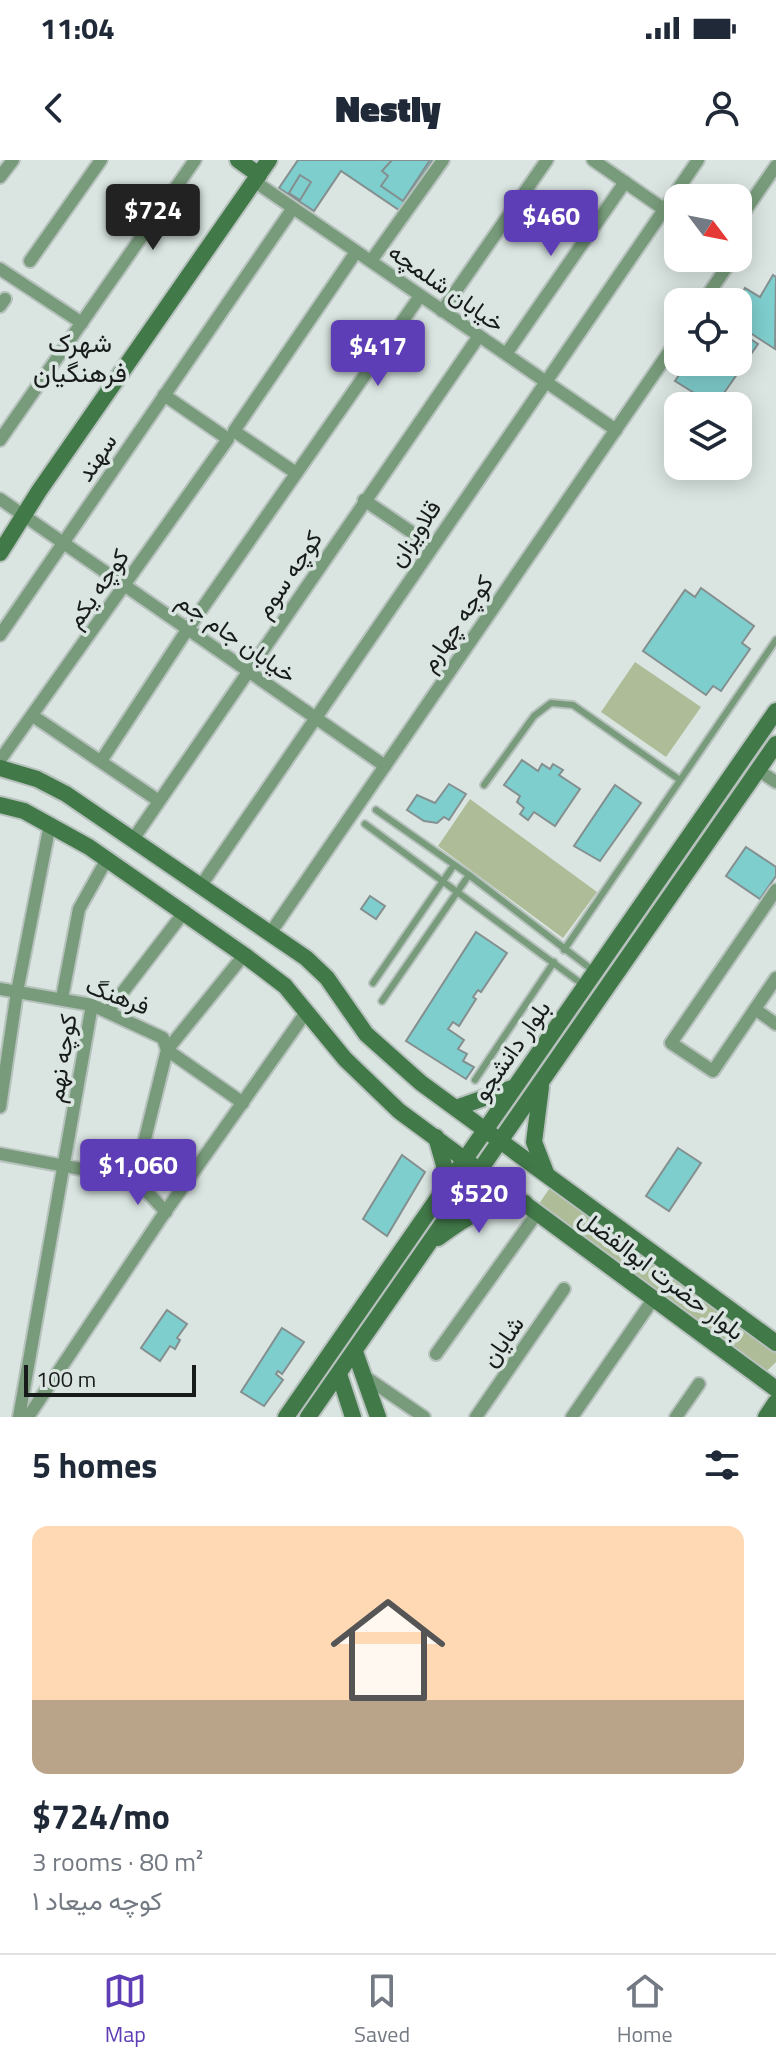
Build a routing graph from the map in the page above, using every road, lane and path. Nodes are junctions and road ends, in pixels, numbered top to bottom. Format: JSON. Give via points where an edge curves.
{"nodes":[{"id":1,"x":13,"y":160,"type":"edge"},
{"id":2,"x":101,"y":160,"type":"edge"},
{"id":3,"x":195,"y":160,"type":"edge"},
{"id":4,"x":238,"y":160,"type":"edge"},
{"id":5,"x":269,"y":160,"type":"edge"},
{"id":6,"x":443,"y":160,"type":"edge"},
{"id":7,"x":547,"y":160,"type":"edge"},
{"id":8,"x":698,"y":160,"type":"edge"},
{"id":9,"x":600,"y":162,"type":"edge"},
{"id":10,"x":776,"y":166,"type":"edge"},
{"id":11,"x":0,"y":177,"type":"edge"},
{"id":12,"x":256,"y":178,"type":"junction"},
{"id":13,"x":625,"y":182,"type":"junction"},
{"id":14,"x":681,"y":184,"type":"edge"},
{"id":15,"x":752,"y":201,"type":"edge"},
{"id":16,"x":293,"y":208,"type":"junction"},
{"id":17,"x":664,"y":209,"type":"joint"},
{"id":18,"x":356,"y":252,"type":"junction"},
{"id":19,"x":30,"y":261,"type":"dead end"},
{"id":20,"x":371,"y":261,"type":"junction"},
{"id":21,"x":0,"y":269,"type":"edge"},
{"id":22,"x":420,"y":296,"type":"junction"},
{"id":23,"x":442,"y":311,"type":"junction"},
{"id":24,"x":82,"y":323,"type":"junction"},
{"id":25,"x":479,"y":336,"type":"junction"},
{"id":26,"x":506,"y":354,"type":"junction"},
{"id":27,"x":664,"y":360,"type":"edge"},
{"id":28,"x":545,"y":381,"type":"junction"},
{"id":29,"x":164,"y":395,"type":"junction"},
{"id":30,"x":616,"y":430,"type":"junction"},
{"id":31,"x":231,"y":435,"type":"junction"},
{"id":32,"x":0,"y":440,"type":"edge"},
{"id":33,"x":296,"y":473,"type":"junction"},
{"id":34,"x":0,"y":499,"type":"edge"},
{"id":35,"x":364,"y":500,"type":"junction"},
{"id":36,"x":23,"y":515,"type":"junction"},
{"id":37,"x":63,"y":545,"type":"junction"},
{"id":38,"x":432,"y":546,"type":"junction"},
{"id":39,"x":0,"y":553,"type":"edge"},
{"id":40,"x":125,"y":587,"type":"junction"},
{"id":41,"x":186,"y":631,"type":"junction"},
{"id":42,"x":0,"y":635,"type":"edge"},
{"id":43,"x":776,"y":640,"type":"edge"},
{"id":44,"x":248,"y":671,"type":"junction"},
{"id":45,"x":776,"y":711,"type":"edge"},
{"id":46,"x":33,"y":716,"type":"junction"},
{"id":47,"x":314,"y":717,"type":"junction"},
{"id":48,"x":776,"y":744,"type":"edge"},
{"id":49,"x":0,"y":760,"type":"edge"},
{"id":50,"x":101,"y":761,"type":"junction"},
{"id":51,"x":385,"y":766,"type":"junction"},
{"id":52,"x":0,"y":768,"type":"edge"},
{"id":53,"x":758,"y":770,"type":"junction"},
{"id":54,"x":680,"y":780,"type":"junction"},
{"id":55,"x":776,"y":782,"type":"edge"},
{"id":56,"x":484,"y":785,"type":"dead end"},
{"id":57,"x":159,"y":801,"type":"junction"},
{"id":58,"x":0,"y":805,"type":"edge"},
{"id":59,"x":376,"y":810,"type":"dead end"},
{"id":60,"x":50,"y":824,"type":"junction"},
{"id":61,"x":365,"y":824,"type":"dead end"},
{"id":62,"x":134,"y":838,"type":"junction"},
{"id":63,"x":107,"y":859,"type":"junction"},
{"id":64,"x":454,"y":865,"type":"junction"},
{"id":65,"x":469,"y":875,"type":"junction"},
{"id":66,"x":443,"y":879,"type":"junction"},
{"id":67,"x":202,"y":884,"type":"junction"},
{"id":68,"x":776,"y":890,"type":"edge"},
{"id":69,"x":457,"y":892,"type":"junction"},
{"id":70,"x":185,"y":911,"type":"junction"},
{"id":71,"x":271,"y":932,"type":"junction"},
{"id":72,"x":564,"y":950,"type":"junction"},
{"id":73,"x":244,"y":955,"type":"junction"},
{"id":74,"x":554,"y":962,"type":"junction"},
{"id":75,"x":776,"y":978,"type":"edge"},
{"id":76,"x":590,"y":979,"type":"junction"},
{"id":77,"x":373,"y":983,"type":"dead end"},
{"id":78,"x":0,"y":989,"type":"edge"},
{"id":79,"x":17,"y":992,"type":"junction"},
{"id":80,"x":62,"y":998,"type":"junction"},
{"id":81,"x":382,"y":1001,"type":"dead end"},
{"id":82,"x":92,"y":1005,"type":"junction"},
{"id":83,"x":755,"y":1009,"type":"junction"},
{"id":84,"x":109,"y":1010,"type":"junction"},
{"id":85,"x":307,"y":1011,"type":"junction"},
{"id":86,"x":776,"y":1024,"type":"edge"},
{"id":87,"x":167,"y":1050,"type":"junction"},
{"id":88,"x":475,"y":1080,"type":"dead end"},
{"id":89,"x":542,"y":1082,"type":"junction"},
{"id":90,"x":517,"y":1085,"type":"junction"},
{"id":91,"x":243,"y":1103,"type":"junction"},
{"id":92,"x":0,"y":1107,"type":"edge"},
{"id":93,"x":456,"y":1108,"type":"junction"},
{"id":94,"x":486,"y":1130,"type":"junction"},
{"id":95,"x":436,"y":1137,"type":"junction"},
{"id":96,"x":501,"y":1141,"type":"junction"},
{"id":97,"x":0,"y":1154,"type":"edge"},
{"id":98,"x":465,"y":1159,"type":"junction"},
{"id":99,"x":65,"y":1166,"type":"junction"},
{"id":100,"x":481,"y":1170,"type":"junction"},
{"id":101,"x":547,"y":1174,"type":"junction"},
{"id":102,"x":135,"y":1179,"type":"junction"},
{"id":103,"x":443,"y":1191,"type":"junction"},
{"id":104,"x":532,"y":1208,"type":"junction"},
{"id":105,"x":166,"y":1212,"type":"junction"},
{"id":106,"x":428,"y":1246,"type":"junction"},
{"id":107,"x":564,"y":1289,"type":"dead end"},
{"id":108,"x":654,"y":1298,"type":"junction"},
{"id":109,"x":776,"y":1343,"type":"edge"},
{"id":110,"x":355,"y":1352,"type":"junction"},
{"id":111,"x":436,"y":1354,"type":"dead end"},
{"id":112,"x":339,"y":1374,"type":"junction"},
{"id":113,"x":364,"y":1376,"type":"junction"},
{"id":114,"x":699,"y":1384,"type":"dead end"},
{"id":115,"x":776,"y":1389,"type":"edge"},
{"id":116,"x":776,"y":1402,"type":"edge"},
{"id":117,"x":19,"y":1417,"type":"edge"},
{"id":118,"x":28,"y":1417,"type":"edge"},
{"id":119,"x":286,"y":1417,"type":"edge"},
{"id":120,"x":308,"y":1417,"type":"edge"},
{"id":121,"x":353,"y":1417,"type":"edge"},
{"id":122,"x":378,"y":1417,"type":"edge"},
{"id":123,"x":424,"y":1417,"type":"edge"},
{"id":124,"x":476,"y":1417,"type":"edge"},
{"id":125,"x":572,"y":1417,"type":"edge"},
{"id":126,"x":676,"y":1417,"type":"edge"},
{"id":127,"x":766,"y":1417,"type":"edge"}],
"edges":[{"from":1,"to":11,"type":"street"},
{"from":2,"to":19,"type":"street"},
{"from":3,"to":24,"type":"street"},
{"from":4,"to":12,"type":"main road"},
{"from":5,"to":12,"type":"main road"},
{"from":6,"to":20,"type":"street"},
{"from":7,"to":23,"type":"street"},
{"from":8,"to":14,"type":"street","name":"قلاویزان"},
{"from":9,"to":13,"type":"street"},
{"from":10,"to":15,"type":"street"},
{"from":12,"to":16,"type":"street","name":"خیابان شلمچه"},
{"from":12,"to":36,"type":"main road"},
{"from":13,"to":17,"type":"street"},
{"from":13,"to":26,"type":"street"},
{"from":16,"to":18,"type":"street","name":"خیابان شلمچه"},
{"from":16,"to":29,"type":"street","name":"سهند"},
{"from":17,"to":28,"type":"street","name":"قلاویزان"},
{"from":18,"to":20,"type":"street","name":"خیابان شلمچه"},
{"from":18,"to":31,"type":"street","name":"کوچه یکم"},
{"from":20,"to":22,"type":"street","name":"خیابان شلمچه"},
{"from":21,"to":24,"type":"street"},
{"from":22,"to":23,"type":"street","name":"خیابان شلمچه"},
{"from":22,"to":33,"type":"street"},
{"from":23,"to":25,"type":"street","name":"خیابان شلمچه"},
{"from":24,"to":32,"type":"street"},
{"from":25,"to":26,"type":"street","name":"خیابان شلمچه"},
{"from":25,"to":35,"type":"street","name":"کوچه سوم"},
{"from":26,"to":28,"type":"street","name":"خیابان شلمچه"},
{"from":27,"to":30,"type":"street","name":"کوچه چهارم"},
{"from":28,"to":30,"type":"street","name":"خیابان شلمچه"},
{"from":28,"to":38,"type":"street","name":"قلاویزان"},
{"from":29,"to":31,"type":"street"},
{"from":29,"to":37,"type":"street","name":"سهند"},
{"from":30,"to":51,"type":"street","name":"کوچه چهارم"},
{"from":31,"to":33,"type":"street"},
{"from":31,"to":40,"type":"street","name":"کوچه یکم"},
{"from":33,"to":41,"type":"street"},
{"from":34,"to":36,"type":"street","name":"خیابان جام جم"},
{"from":35,"to":38,"type":"street"},
{"from":35,"to":44,"type":"street","name":"کوچه سوم"},
{"from":36,"to":37,"type":"street","name":"خیابان جام جم"},
{"from":36,"to":39,"type":"main road"},
{"from":37,"to":40,"type":"street","name":"خیابان جام جم"},
{"from":37,"to":42,"type":"street","name":"سهند"},
{"from":38,"to":47,"type":"street","name":"قلاویزان"},
{"from":40,"to":41,"type":"street","name":"خیابان جام جم"},
{"from":40,"to":46,"type":"street","name":"کوچه یکم"},
{"from":41,"to":44,"type":"street","name":"خیابان جام جم"},
{"from":41,"to":50,"type":"street"},
{"from":43,"to":54,"type":"lane"},
{"from":44,"to":47,"type":"street","name":"خیابان جام جم"},
{"from":44,"to":57,"type":"street","name":"کوچه سوم"},
{"from":45,"to":76,"type":"main road","name":"بلوار دانشجو"},
{"from":46,"to":49,"type":"street","name":"کوچه یکم"},
{"from":46,"to":50,"type":"street"},
{"from":47,"to":51,"type":"street","name":"خیابان جام جم"},
{"from":47,"to":67,"type":"street","name":"قلاویزان"},
{"from":48,"to":53,"type":"main road","name":"بلوار دانشجو"},
{"from":50,"to":57,"type":"street"},
{"from":51,"to":71,"type":"street","name":"کوچه چهارم"},
{"from":52,"to":62,"type":"main road","name":"بلوار حضرت ابوالفضل","via":[[37,779]]},
{"from":53,"to":55,"type":"street"},
{"from":53,"to":89,"type":"main road","name":"بلوار دانشجو"},
{"from":54,"to":56,"type":"lane","via":[[573,705],[551,703],[534,716]]},
{"from":54,"to":72,"type":"lane"},
{"from":57,"to":62,"type":"street","name":"کوچه سوم"},
{"from":58,"to":60,"type":"main road","name":"بلوار حضرت ابوالفضل"},
{"from":59,"to":64,"type":"lane"},
{"from":60,"to":63,"type":"main road","name":"بلوار حضرت ابوالفضل"},
{"from":60,"to":79,"type":"street"},
{"from":61,"to":66,"type":"lane"},
{"from":62,"to":67,"type":"main road","name":"بلوار حضرت ابوالفضل"},
{"from":63,"to":70,"type":"main road","name":"بلوار حضرت ابوالفضل"},
{"from":63,"to":80,"type":"street","via":[[79,909]]},
{"from":64,"to":65,"type":"lane"},
{"from":64,"to":66,"type":"lane"},
{"from":65,"to":69,"type":"lane"},
{"from":65,"to":72,"type":"lane"},
{"from":66,"to":69,"type":"lane"},
{"from":66,"to":77,"type":"lane"},
{"from":67,"to":71,"type":"main road","name":"بلوار حضرت ابوالفضل"},
{"from":68,"to":83,"type":"street","via":[[671,1043],[713,1071]]},
{"from":69,"to":74,"type":"lane"},
{"from":69,"to":81,"type":"lane"},
{"from":70,"to":73,"type":"main road","name":"بلوار حضرت ابوالفضل"},
{"from":70,"to":84,"type":"street"},
{"from":71,"to":93,"type":"main road","name":"بلوار حضرت ابوالفضل","via":[[327,978],[366,1034]]},
{"from":72,"to":76,"type":"lane"},
{"from":73,"to":85,"type":"main road","name":"بلوار حضرت ابوالفضل","via":[[285,986]]},
{"from":73,"to":87,"type":"street"},
{"from":74,"to":76,"type":"lane"},
{"from":74,"to":88,"type":"lane"},
{"from":75,"to":83,"type":"street"},
{"from":76,"to":90,"type":"main road","name":"بلوار دانشجو"},
{"from":78,"to":79,"type":"street","name":"فرهنگ"},
{"from":79,"to":80,"type":"street","name":"فرهنگ"},
{"from":79,"to":92,"type":"street"},
{"from":80,"to":82,"type":"street","name":"فرهنگ"},
{"from":82,"to":84,"type":"street","name":"فرهنگ"},
{"from":82,"to":99,"type":"street","name":"کوچه نهم"},
{"from":83,"to":86,"type":"street"},
{"from":84,"to":87,"type":"street","name":"فرهنگ","via":[[163,1038]]},
{"from":85,"to":91,"type":"street"},
{"from":85,"to":95,"type":"main road","name":"بلوار حضرت ابوالفضل","via":[[365,1080]]},
{"from":87,"to":91,"type":"street","name":"فرهنگ"},
{"from":87,"to":102,"type":"street"},
{"from":89,"to":96,"type":"main road","name":"بلوار دانشجو"},
{"from":89,"to":101,"type":"main road","via":[[534,1142]]},
{"from":90,"to":93,"type":"main road"},
{"from":90,"to":94,"type":"main road","name":"بلوار دانشجو"},
{"from":91,"to":105,"type":"street"},
{"from":93,"to":94,"type":"main road","name":"بلوار حضرت ابوالفضل"},
{"from":94,"to":96,"type":"main road","name":"بلوار حضرت ابوالفضل"},
{"from":94,"to":98,"type":"main road","name":"بلوار دانشجو"},
{"from":95,"to":98,"type":"main road","name":"بلوار حضرت ابوالفضل"},
{"from":95,"to":103,"type":"main road","via":[[444,1165]]},
{"from":96,"to":100,"type":"main road","name":"بلوار دانشجو"},
{"from":96,"to":101,"type":"main road","name":"بلوار حضرت ابوالفضل"},
{"from":97,"to":99,"type":"street"},
{"from":98,"to":100,"type":"main road","name":"بلوار حضرت ابوالفضل"},
{"from":98,"to":103,"type":"main road","name":"بلوار دانشجو"},
{"from":99,"to":102,"type":"street"},
{"from":99,"to":117,"type":"street","name":"کوچه نهم"},
{"from":100,"to":104,"type":"main road","name":"بلوار حضرت ابوالفضل"},
{"from":100,"to":106,"type":"main road","name":"بلوار دانشجو"},
{"from":101,"to":109,"type":"main road","name":"بلوار حضرت ابوالفضل"},
{"from":102,"to":105,"type":"street"},
{"from":103,"to":119,"type":"main road","name":"بلوار دانشجو"},
{"from":104,"to":106,"type":"main road","via":[[507,1202],[481,1211]]},
{"from":104,"to":108,"type":"main road","name":"بلوار حضرت ابوالفضل"},
{"from":104,"to":111,"type":"street"},
{"from":105,"to":118,"type":"street"},
{"from":106,"to":110,"type":"main road","name":"بلوار دانشجو"},
{"from":107,"to":124,"type":"street","name":"شایان"},
{"from":108,"to":115,"type":"main road","name":"بلوار حضرت ابوالفضل"},
{"from":108,"to":125,"type":"street"},
{"from":110,"to":112,"type":"main road","name":"بلوار دانشجو"},
{"from":110,"to":113,"type":"main road"},
{"from":112,"to":120,"type":"main road","name":"بلوار دانشجو"},
{"from":112,"to":121,"type":"main road"},
{"from":113,"to":122,"type":"main road"},
{"from":113,"to":123,"type":"street"},
{"from":114,"to":126,"type":"street"},
{"from":116,"to":127,"type":"main road"}]}
